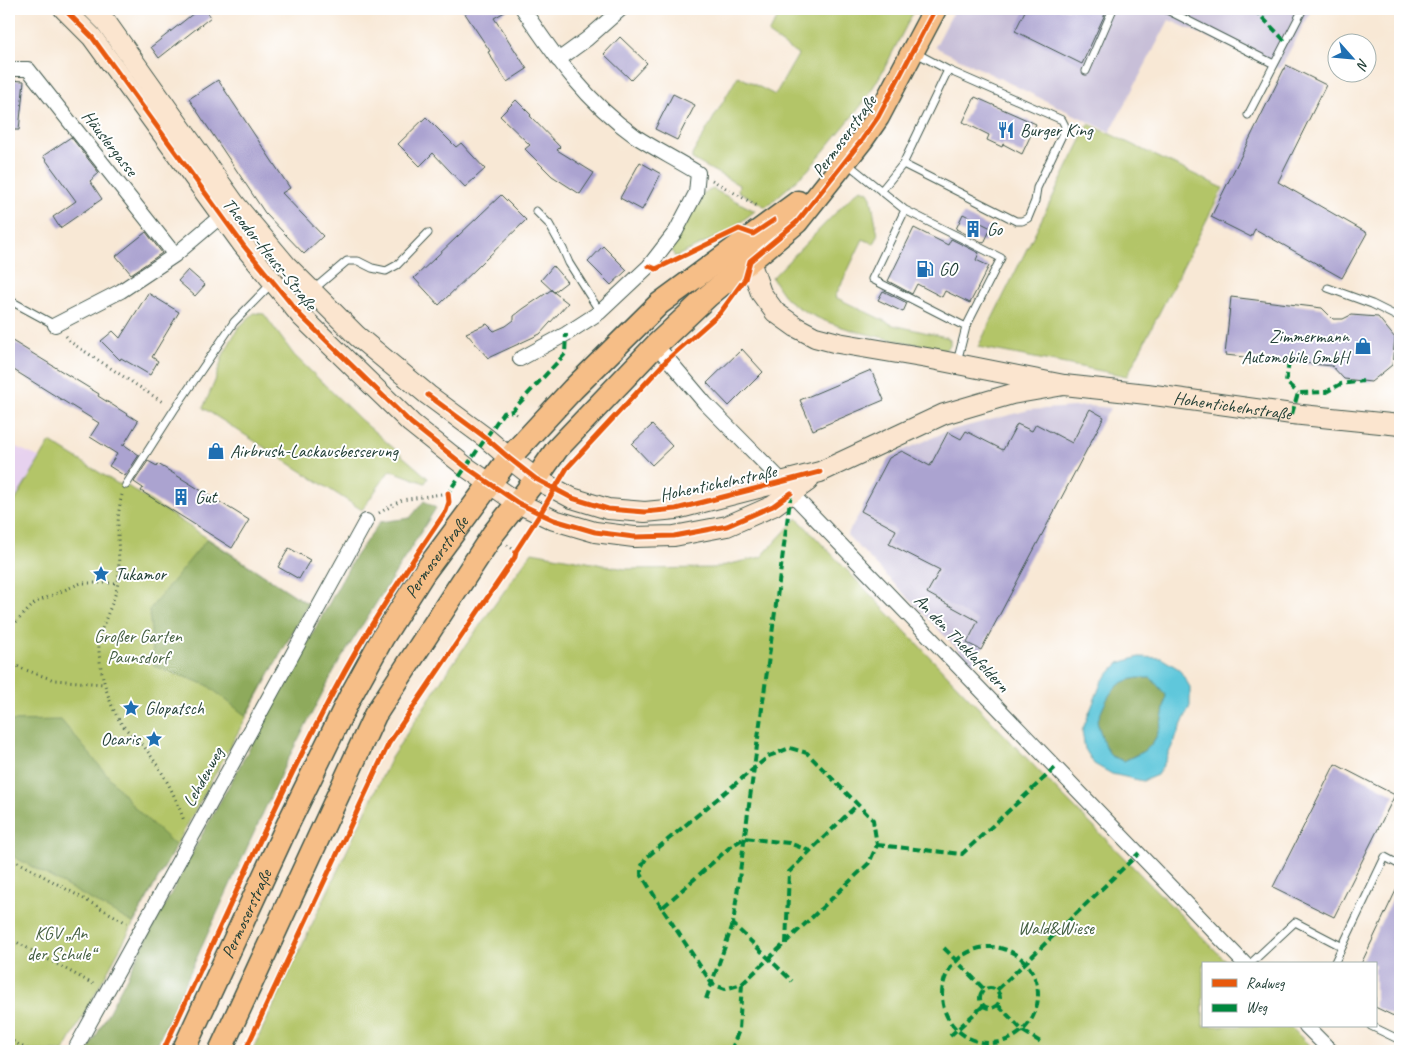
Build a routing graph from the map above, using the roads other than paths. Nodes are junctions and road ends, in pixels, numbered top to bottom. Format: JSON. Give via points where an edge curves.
{"nodes":[{"id":1,"x":64,"y":9,"type":"edge"},
{"id":2,"x":93,"y":9,"type":"edge"},
{"id":3,"x":523,"y":9,"type":"edge"},
{"id":4,"x":621,"y":9,"type":"edge"},
{"id":5,"x":935,"y":9,"type":"edge"},
{"id":6,"x":1113,"y":9,"type":"edge"},
{"id":7,"x":1165,"y":9,"type":"edge"},
{"id":8,"x":1302,"y":9,"type":"edge"},
{"id":9,"x":913,"y":52,"type":"junction"},
{"id":10,"x":558,"y":60,"type":"junction"},
{"id":11,"x":1274,"y":64,"type":"junction"},
{"id":12,"x":9,"y":69,"type":"edge"},
{"id":13,"x":948,"y":70,"type":"junction"},
{"id":14,"x":1086,"y":71,"type":"dead end"},
{"id":15,"x":1248,"y":114,"type":"dead end"},
{"id":16,"x":903,"y":164,"type":"junction"},
{"id":17,"x":840,"y":168,"type":"junction"},
{"id":18,"x":881,"y":191,"type":"junction"},
{"id":19,"x":228,"y":210,"type":"junction"},
{"id":20,"x":906,"y":210,"type":"junction"},
{"id":21,"x":536,"y":211,"type":"dead end"},
{"id":22,"x":428,"y":233,"type":"dead end"},
{"id":23,"x":175,"y":255,"type":"junction"},
{"id":24,"x":750,"y":261,"type":"junction"},
{"id":25,"x":273,"y":282,"type":"junction"},
{"id":26,"x":1328,"y":288,"type":"dead end"},
{"id":27,"x":311,"y":291,"type":"junction"},
{"id":28,"x":9,"y":300,"type":"edge"},
{"id":29,"x":600,"y":312,"type":"junction"},
{"id":30,"x":1400,"y":318,"type":"edge"},
{"id":31,"x":55,"y":325,"type":"joint"},
{"id":32,"x":966,"y":327,"type":"junction"},
{"id":33,"x":656,"y":345,"type":"junction"},
{"id":34,"x":520,"y":359,"type":"dead end"},
{"id":35,"x":957,"y":364,"type":"junction"},
{"id":36,"x":1064,"y":385,"type":"junction"},
{"id":37,"x":1400,"y":425,"type":"edge"},
{"id":38,"x":509,"y":458,"type":"junction"},
{"id":39,"x":536,"y":479,"type":"junction"},
{"id":40,"x":490,"y":483,"type":"junction"},
{"id":41,"x":126,"y":485,"type":"road end"},
{"id":42,"x":787,"y":488,"type":"junction"},
{"id":43,"x":518,"y":503,"type":"junction"},
{"id":44,"x":366,"y":521,"type":"road end"},
{"id":45,"x":1400,"y":865,"type":"edge"},
{"id":46,"x":1341,"y":946,"type":"junction"},
{"id":47,"x":1243,"y":962,"type":"edge"},
{"id":48,"x":1252,"y":962,"type":"edge"},
{"id":49,"x":1335,"y":962,"type":"edge"},
{"id":50,"x":1308,"y":1028,"type":"edge"},
{"id":51,"x":1376,"y":1028,"type":"edge"},
{"id":52,"x":1400,"y":1040,"type":"edge"},
{"id":53,"x":74,"y":1051,"type":"edge"},
{"id":54,"x":183,"y":1051,"type":"edge"},
{"id":55,"x":220,"y":1051,"type":"edge"},
{"id":56,"x":1331,"y":1051,"type":"edge"}],
"edges":[{"from":1,"to":19,"type":"main road","name":"Theodor-Heuss-Straße","via":[[92,37]]},
{"from":2,"to":19,"type":"main road","name":"Theodor-Heuss-Straße","via":[[106,22]]},
{"from":3,"to":10,"type":"street"},
{"from":4,"to":10,"type":"street"},
{"from":5,"to":9,"type":"main road","name":"Permoserstraße"},
{"from":6,"to":14,"type":"lane"},
{"from":7,"to":11,"type":"lane"},
{"from":8,"to":11,"type":"lane"},
{"from":9,"to":13,"type":"lane"},
{"from":9,"to":17,"type":"main road","name":"Permoserstraße","via":[[878,117]]},
{"from":10,"to":29,"type":"street","via":[[596,105],[635,136],[698,173],[696,193],[676,231],[649,266]]},
{"from":11,"to":15,"type":"lane"},
{"from":12,"to":23,"type":"street","name":"Häuslergasse","via":[[28,70]]},
{"from":13,"to":16,"type":"lane"},
{"from":13,"to":16,"type":"lane","via":[[1062,120],[1064,133],[1037,188],[1028,218],[1016,221]]},
{"from":16,"to":18,"type":"lane"},
{"from":17,"to":18,"type":"lane"},
{"from":17,"to":24,"type":"main road","name":"Permoserstraße","via":[[797,222]]},
{"from":17,"to":38,"type":"main road","name":"Permoserstraße","via":[[659,304]]},
{"from":18,"to":20,"type":"lane"},
{"from":19,"to":23,"type":"street"},
{"from":19,"to":25,"type":"main road","name":"Theodor-Heuss-Straße"},
{"from":19,"to":27,"type":"main road","name":"Theodor-Heuss-Straße"},
{"from":20,"to":32,"type":"lane","via":[[872,279]]},
{"from":20,"to":32,"type":"lane","via":[[1001,258]]},
{"from":21,"to":29,"type":"lane","via":[[549,224]]},
{"from":22,"to":27,"type":"lane","via":[[386,271],[358,261],[347,261]]},
{"from":23,"to":31,"type":"street","via":[[121,291]]},
{"from":24,"to":33,"type":"main road","name":"Permoserstraße"},
{"from":24,"to":35,"type":"main road","name":"Hohentichelnstraße","via":[[761,293],[775,312],[815,337]]},
{"from":25,"to":40,"type":"main road","name":"Theodor-Heuss-Straße","via":[[301,316],[411,424]]},
{"from":25,"to":41,"type":"lane","via":[[234,322]]},
{"from":26,"to":30,"type":"lane"},
{"from":27,"to":38,"type":"main road","name":"Theodor-Heuss-Straße","via":[[357,336]]},
{"from":28,"to":31,"type":"lane"},
{"from":29,"to":34,"type":"street"},
{"from":32,"to":35,"type":"lane"},
{"from":33,"to":39,"type":"main road","name":"Permoserstraße","via":[[557,449]]},
{"from":33,"to":42,"type":"street","name":"An den Theklafeldern","via":[[705,403]]},
{"from":35,"to":36,"type":"main road","name":"Hohentichelnstraße"},
{"from":36,"to":37,"type":"main road","name":"Hohentichelnstraße"},
{"from":36,"to":42,"type":"main road","name":"Hohentichelnstraße","via":[[1012,394],[944,414]]},
{"from":38,"to":39,"type":"main road","name":"Theodor-Heuss-Straße"},
{"from":38,"to":40,"type":"main road","name":"Permoserstraße"},
{"from":39,"to":42,"type":"main road","name":"Hohentichelnstraße","via":[[572,498],[608,509],[645,512]]},
{"from":39,"to":43,"type":"main road","name":"Permoserstraße"},
{"from":40,"to":43,"type":"main road","name":"Hohentichelnstraße"},
{"from":40,"to":54,"type":"main road","name":"Permoserstraße","via":[[423,574],[350,697]]},
{"from":42,"to":43,"type":"main road","name":"Hohentichelnstraße","via":[[773,506],[727,526],[674,536],[634,537],[595,532],[554,520]]},
{"from":42,"to":47,"type":"street","name":"An den Theklafeldern"},
{"from":43,"to":55,"type":"main road","name":"Permoserstraße","via":[[493,534],[375,715]]},
{"from":44,"to":53,"type":"street","name":"Lehdenweg"},
{"from":45,"to":46,"type":"lane","via":[[1385,858]]},
{"from":46,"to":48,"type":"lane","via":[[1296,922]]},
{"from":46,"to":49,"type":"lane"},
{"from":50,"to":56,"type":"street"},
{"from":51,"to":52,"type":"lane"}]}
